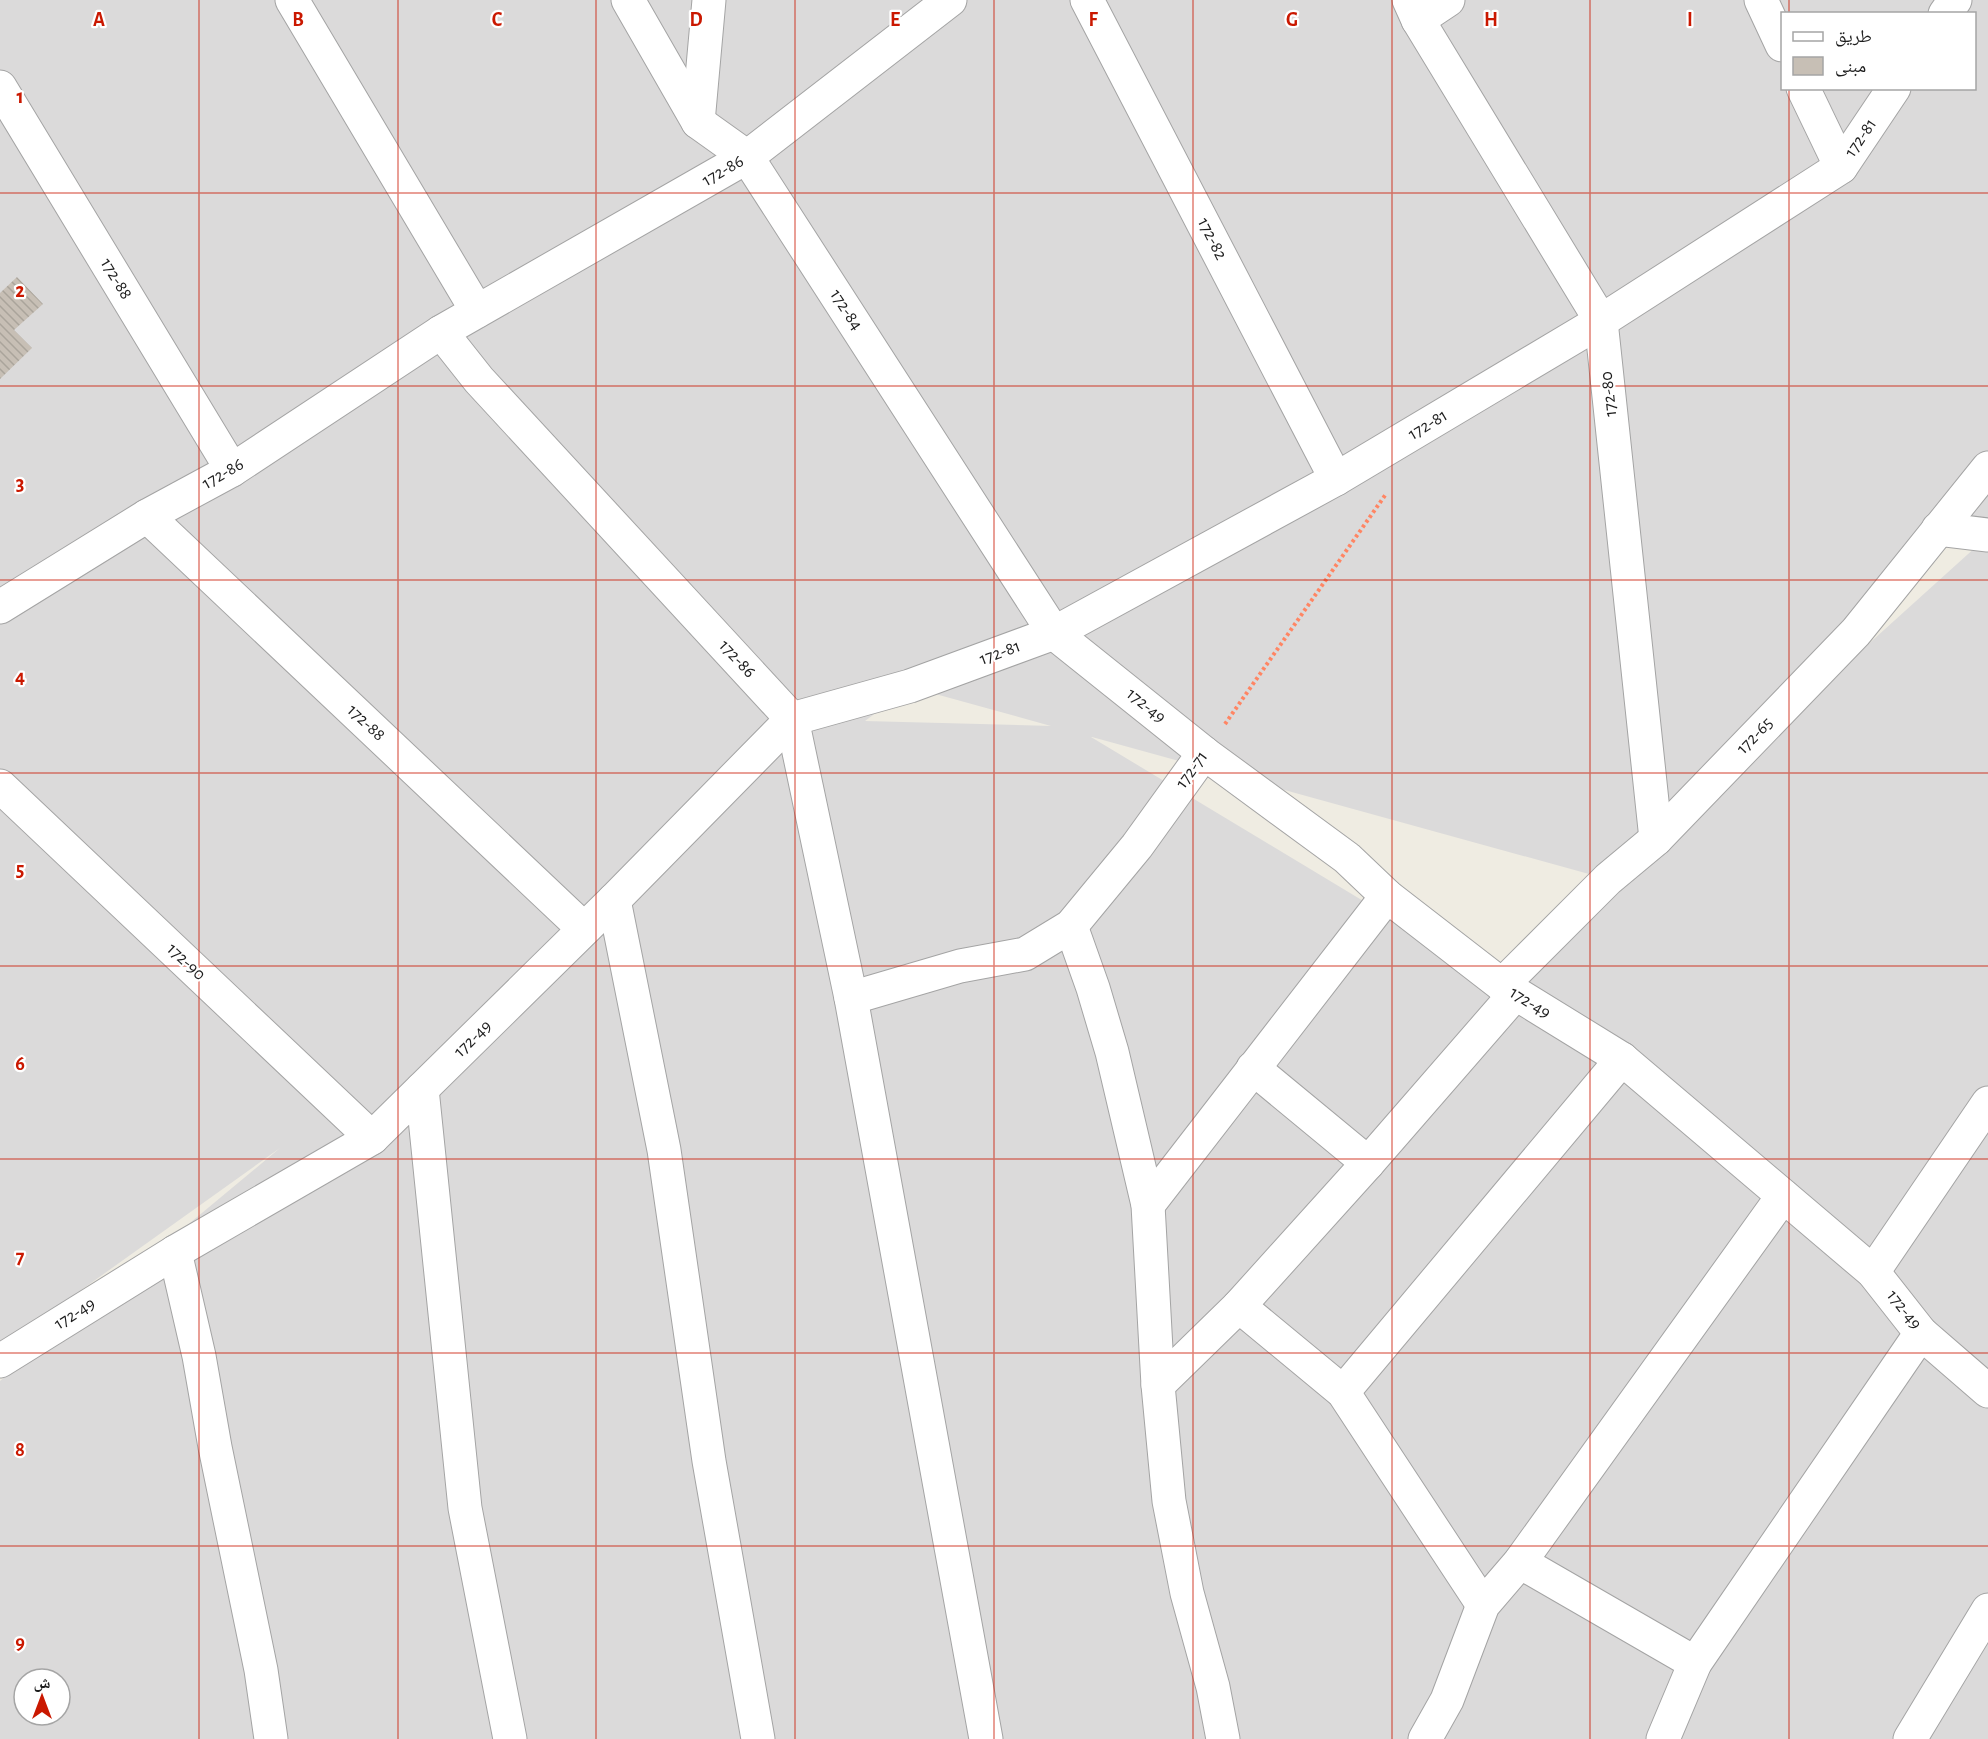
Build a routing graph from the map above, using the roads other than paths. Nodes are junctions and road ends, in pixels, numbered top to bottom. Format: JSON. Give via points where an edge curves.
{"nodes":[{"id":1,"x":292,"y":0,"type":"edge"},
{"id":2,"x":628,"y":0,"type":"edge"},
{"id":3,"x":709,"y":0,"type":"edge"},
{"id":4,"x":950,"y":0,"type":"edge"},
{"id":5,"x":1087,"y":0,"type":"edge"},
{"id":6,"x":1448,"y":0,"type":"edge"},
{"id":7,"x":1761,"y":0,"type":"edge"},
{"id":8,"x":1414,"y":10,"type":"edge"},
{"id":9,"x":1781,"y":43,"type":"edge"},
{"id":10,"x":0,"y":87,"type":"edge"},
{"id":11,"x":1804,"y":90,"type":"edge"},
{"id":12,"x":1893,"y":90,"type":"edge"},
{"id":13,"x":698,"y":122,"type":"junction"},
{"id":14,"x":747,"y":157,"type":"junction"},
{"id":15,"x":1841,"y":167,"type":"junction"},
{"id":16,"x":477,"y":311,"type":"junction"},
{"id":17,"x":1601,"y":321,"type":"junction"},
{"id":18,"x":441,"y":332,"type":"junction"},
{"id":19,"x":1988,"y":468,"type":"edge"},
{"id":20,"x":232,"y":470,"type":"junction"},
{"id":21,"x":1336,"y":479,"type":"junction"},
{"id":22,"x":147,"y":516,"type":"junction"},
{"id":23,"x":1938,"y":530,"type":"junction"},
{"id":24,"x":1988,"y":535,"type":"edge"},
{"id":25,"x":0,"y":607,"type":"edge"},
{"id":26,"x":1054,"y":633,"type":"junction"},
{"id":27,"x":792,"y":718,"type":"junction"},
{"id":28,"x":1204,"y":753,"type":"junction"},
{"id":29,"x":0,"y":786,"type":"edge"},
{"id":30,"x":1656,"y":839,"type":"junction"},
{"id":31,"x":1387,"y":896,"type":"junction"},
{"id":32,"x":614,"y":900,"type":"junction"},
{"id":33,"x":1071,"y":926,"type":"junction"},
{"id":34,"x":584,"y":929,"type":"junction"},
{"id":35,"x":1508,"y":989,"type":"junction"},
{"id":36,"x":851,"y":998,"type":"junction"},
{"id":37,"x":1622,"y":1059,"type":"junction"},
{"id":38,"x":1253,"y":1068,"type":"junction"},
{"id":39,"x":422,"y":1089,"type":"junction"},
{"id":40,"x":1988,"y":1103,"type":"edge"},
{"id":41,"x":372,"y":1138,"type":"junction"},
{"id":42,"x":1368,"y":1163,"type":"junction"},
{"id":43,"x":1783,"y":1196,"type":"junction"},
{"id":44,"x":1148,"y":1205,"type":"junction"},
{"id":45,"x":175,"y":1252,"type":"junction"},
{"id":46,"x":1873,"y":1272,"type":"junction"},
{"id":47,"x":1239,"y":1306,"type":"junction"},
{"id":48,"x":1921,"y":1333,"type":"junction"},
{"id":49,"x":0,"y":1361,"type":"edge"},
{"id":50,"x":1158,"y":1385,"type":"junction"},
{"id":51,"x":1988,"y":1391,"type":"edge"},
{"id":52,"x":1343,"y":1392,"type":"junction"},
{"id":53,"x":1520,"y":1562,"type":"junction"},
{"id":54,"x":1483,"y":1605,"type":"junction"},
{"id":55,"x":1988,"y":1610,"type":"edge"},
{"id":56,"x":1695,"y":1663,"type":"junction"},
{"id":57,"x":271,"y":1739,"type":"edge"},
{"id":58,"x":510,"y":1739,"type":"edge"},
{"id":59,"x":758,"y":1739,"type":"edge"},
{"id":60,"x":986,"y":1739,"type":"edge"},
{"id":61,"x":1222,"y":1739,"type":"edge"},
{"id":62,"x":1425,"y":1739,"type":"edge"},
{"id":63,"x":1663,"y":1739,"type":"edge"},
{"id":64,"x":1910,"y":1739,"type":"edge"}],
"edges":[{"from":1,"to":16,"type":"street"},
{"from":2,"to":13,"type":"street","name":"172-84"},
{"from":3,"to":13,"type":"street"},
{"from":4,"to":14,"type":"street","name":"172-86"},
{"from":5,"to":21,"type":"street","name":"172-82"},
{"from":6,"to":8,"type":"street"},
{"from":7,"to":9,"type":"street"},
{"from":8,"to":17,"type":"street","name":"172-80"},
{"from":10,"to":20,"type":"street","name":"172-88"},
{"from":11,"to":15,"type":"street"},
{"from":12,"to":15,"type":"street","name":"172-81"},
{"from":13,"to":14,"type":"street","name":"172-84"},
{"from":14,"to":16,"type":"street","name":"172-86"},
{"from":14,"to":26,"type":"street","name":"172-84"},
{"from":15,"to":17,"type":"street","name":"172-81"},
{"from":16,"to":18,"type":"street","name":"172-86"},
{"from":17,"to":21,"type":"street","name":"172-81"},
{"from":17,"to":30,"type":"street","name":"172-80"},
{"from":18,"to":20,"type":"street","name":"172-86"},
{"from":18,"to":27,"type":"street","name":"172-86","via":[[479,380]]},
{"from":19,"to":23,"type":"street","name":"172-65"},
{"from":20,"to":22,"type":"street","name":"172-86"},
{"from":21,"to":26,"type":"street","name":"172-81"},
{"from":22,"to":25,"type":"street","name":"172-86"},
{"from":22,"to":34,"type":"street","name":"172-88"},
{"from":23,"to":24,"type":"street"},
{"from":23,"to":30,"type":"street","name":"172-65","via":[[1856,632]]},
{"from":26,"to":27,"type":"street","name":"172-81","via":[[910,686]]},
{"from":26,"to":28,"type":"street","name":"172-49"},
{"from":27,"to":32,"type":"street","name":"172-49"},
{"from":27,"to":36,"type":"street"},
{"from":28,"to":31,"type":"street","name":"172-49","via":[[1347,858]]},
{"from":28,"to":33,"type":"street","name":"172-71","via":[[1137,846]]},
{"from":29,"to":41,"type":"street","name":"172-90"},
{"from":30,"to":35,"type":"street","name":"172-65","via":[[1608,879]]},
{"from":31,"to":35,"type":"street","name":"172-49"},
{"from":31,"to":38,"type":"street"},
{"from":32,"to":34,"type":"street","name":"172-49"},
{"from":32,"to":59,"type":"street","via":[[664,1150],[709,1461]]},
{"from":33,"to":36,"type":"street","name":"172-71","via":[[1025,954],[960,966]]},
{"from":33,"to":44,"type":"street","via":[[1112,1052]]},
{"from":34,"to":39,"type":"street","name":"172-49"},
{"from":35,"to":37,"type":"street","name":"172-49"},
{"from":35,"to":42,"type":"street","name":"172-65"},
{"from":36,"to":60,"type":"street"},
{"from":37,"to":43,"type":"street","name":"172-49"},
{"from":37,"to":52,"type":"street"},
{"from":38,"to":42,"type":"street"},
{"from":38,"to":44,"type":"street"},
{"from":39,"to":41,"type":"street","name":"172-49"},
{"from":39,"to":58,"type":"street","via":[[465,1508]]},
{"from":40,"to":46,"type":"street"},
{"from":41,"to":45,"type":"street","name":"172-49"},
{"from":42,"to":47,"type":"street","name":"172-65"},
{"from":43,"to":46,"type":"street","name":"172-49"},
{"from":43,"to":53,"type":"street"},
{"from":44,"to":50,"type":"street"},
{"from":45,"to":49,"type":"street","name":"172-49"},
{"from":45,"to":57,"type":"street","via":[[193,1324]]},
{"from":46,"to":48,"type":"street","name":"172-49"},
{"from":47,"to":50,"type":"street","name":"172-65"},
{"from":47,"to":52,"type":"street"},
{"from":48,"to":51,"type":"street","name":"172-49"},
{"from":48,"to":56,"type":"street"},
{"from":50,"to":61,"type":"street","via":[[1169,1501]]},
{"from":52,"to":54,"type":"street"},
{"from":53,"to":54,"type":"street"},
{"from":53,"to":56,"type":"street"},
{"from":54,"to":62,"type":"street","via":[[1447,1700]]},
{"from":55,"to":64,"type":"street"},
{"from":56,"to":63,"type":"street"}]}
